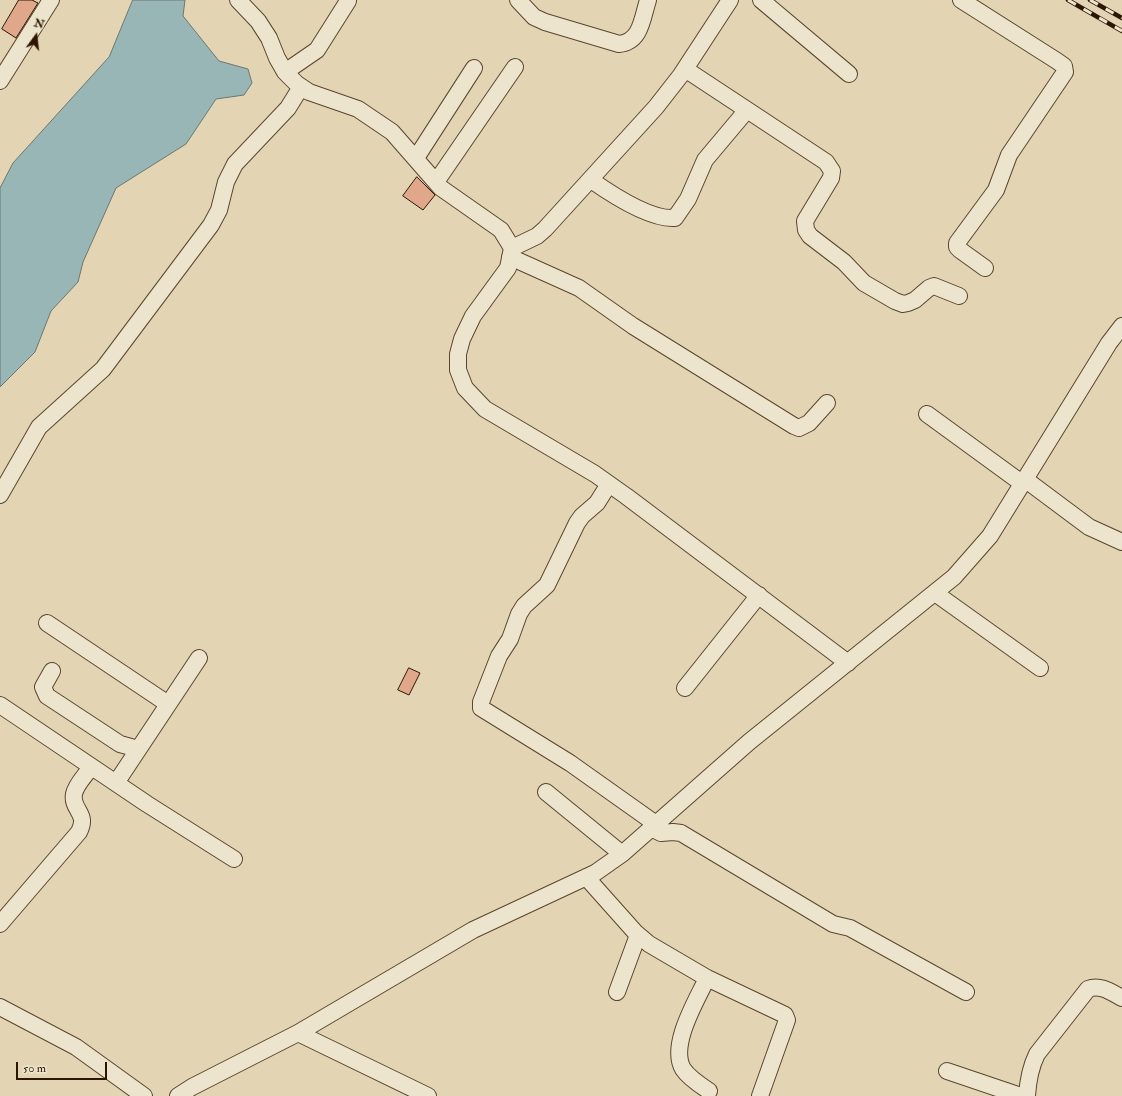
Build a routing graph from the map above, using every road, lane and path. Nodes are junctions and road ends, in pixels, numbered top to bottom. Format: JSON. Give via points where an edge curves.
{"nodes":[{"id":1,"x":51,"y":0,"type":"edge"},
{"id":2,"x":238,"y":0,"type":"edge"},
{"id":3,"x":518,"y":0,"type":"edge"},
{"id":4,"x":648,"y":0,"type":"edge"},
{"id":5,"x":730,"y":0,"type":"edge"},
{"id":6,"x":761,"y":0,"type":"edge"},
{"id":7,"x":961,"y":0,"type":"edge"},
{"id":8,"x":348,"y":1,"type":"dead end"},
{"id":9,"x":515,"y":67,"type":"dead end"},
{"id":10,"x":474,"y":68,"type":"dead end"},
{"id":11,"x":685,"y":69,"type":"junction"},
{"id":12,"x":285,"y":72,"type":"junction"},
{"id":13,"x":849,"y":74,"type":"dead end"},
{"id":14,"x":0,"y":81,"type":"edge"},
{"id":15,"x":301,"y":87,"type":"junction"},
{"id":16,"x":747,"y":110,"type":"junction"},
{"id":17,"x":416,"y":158,"type":"junction"},
{"id":18,"x":591,"y":180,"type":"junction"},
{"id":19,"x":436,"y":182,"type":"junction"},
{"id":20,"x":511,"y":253,"type":"junction"},
{"id":21,"x":985,"y":268,"type":"dead end"},
{"id":22,"x":959,"y":296,"type":"dead end"},
{"id":23,"x":1122,"y":326,"type":"edge"},
{"id":24,"x":827,"y":403,"type":"dead end"},
{"id":25,"x":927,"y":414,"type":"dead end"},
{"id":26,"x":1024,"y":482,"type":"junction"},
{"id":27,"x":610,"y":484,"type":"junction"},
{"id":28,"x":0,"y":495,"type":"edge"},
{"id":29,"x":1122,"y":542,"type":"edge"},
{"id":30,"x":935,"y":593,"type":"junction"},
{"id":31,"x":759,"y":595,"type":"junction"},
{"id":32,"x":47,"y":623,"type":"dead end"},
{"id":33,"x":199,"y":658,"type":"dead end"},
{"id":34,"x":848,"y":663,"type":"junction"},
{"id":35,"x":1040,"y":668,"type":"dead end"},
{"id":36,"x":52,"y":670,"type":"dead end"},
{"id":37,"x":685,"y":688,"type":"dead end"},
{"id":38,"x":168,"y":704,"type":"junction"},
{"id":39,"x":0,"y":705,"type":"edge"},
{"id":40,"x":138,"y":749,"type":"junction"},
{"id":41,"x":91,"y":767,"type":"junction"},
{"id":42,"x":116,"y":783,"type":"junction"},
{"id":43,"x":546,"y":792,"type":"dead end"},
{"id":44,"x":654,"y":826,"type":"junction"},
{"id":45,"x":622,"y":854,"type":"junction"},
{"id":46,"x":234,"y":858,"type":"dead end"},
{"id":47,"x":586,"y":878,"type":"junction"},
{"id":48,"x":0,"y":924,"type":"edge"},
{"id":49,"x":638,"y":935,"type":"junction"},
{"id":50,"x":707,"y":978,"type":"junction"},
{"id":51,"x":617,"y":992,"type":"dead end"},
{"id":52,"x":966,"y":992,"type":"dead end"},
{"id":53,"x":1122,"y":998,"type":"edge"},
{"id":54,"x":0,"y":1007,"type":"edge"},
{"id":55,"x":298,"y":1033,"type":"junction"},
{"id":56,"x":947,"y":1071,"type":"dead end"},
{"id":57,"x":709,"y":1091,"type":"dead end"},
{"id":58,"x":144,"y":1096,"type":"edge"},
{"id":59,"x":178,"y":1096,"type":"edge"},
{"id":60,"x":428,"y":1096,"type":"edge"},
{"id":61,"x":760,"y":1096,"type":"edge"},
{"id":62,"x":1021,"y":1096,"type":"edge"},
{"id":63,"x":1027,"y":1096,"type":"edge"}],
"edges":[{"from":1,"to":14,"type":"street"},
{"from":2,"to":12,"type":"street","via":[[258,21]]},
{"from":3,"to":4,"type":"street","via":[[534,17],[545,22],[619,44],[628,43],[635,38]]},
{"from":5,"to":11,"type":"street"},
{"from":6,"to":13,"type":"street"},
{"from":7,"to":21,"type":"street","via":[[1057,61],[1064,66],[1065,72],[1009,154],[996,190],[956,243],[960,250]]},
{"from":8,"to":12,"type":"street","via":[[317,50]]},
{"from":9,"to":19,"type":"street"},
{"from":10,"to":17,"type":"street"},
{"from":11,"to":16,"type":"street"},
{"from":11,"to":18,"type":"street","via":[[656,107]]},
{"from":12,"to":15,"type":"street"},
{"from":15,"to":17,"type":"street","via":[[346,104],[371,117],[392,132]]},
{"from":15,"to":28,"type":"street","via":[[288,108],[235,164],[226,182],[219,210],[207,231],[103,369],[39,427]]},
{"from":16,"to":18,"type":"street","via":[[705,160],[688,199],[675,218],[660,217],[626,202]]},
{"from":16,"to":22,"type":"street","via":[[830,166],[831,178],[805,221],[810,236],[844,262],[858,278],[895,302],[903,304],[915,300],[934,286]]},
{"from":17,"to":19,"type":"street"},
{"from":18,"to":20,"type":"street","via":[[545,229]]},
{"from":19,"to":20,"type":"street","via":[[501,230]]},
{"from":20,"to":24,"type":"street","via":[[579,288],[633,326],[794,426],[799,428],[809,423]]},
{"from":20,"to":27,"type":"street","via":[[508,268],[473,316],[462,339],[458,354],[458,370],[465,388],[485,408]]},
{"from":23,"to":26,"type":"street","via":[[1108,343]]},
{"from":25,"to":26,"type":"street"},
{"from":26,"to":29,"type":"street","via":[[1089,527]]},
{"from":26,"to":30,"type":"street","via":[[990,536],[974,556]]},
{"from":27,"to":31,"type":"street"},
{"from":27,"to":44,"type":"street","via":[[577,523],[547,585],[519,614],[510,639],[499,656],[481,708],[570,763]]},
{"from":30,"to":34,"type":"street"},
{"from":30,"to":35,"type":"street"},
{"from":31,"to":34,"type":"street"},
{"from":31,"to":37,"type":"street"},
{"from":32,"to":38,"type":"street"},
{"from":33,"to":38,"type":"street"},
{"from":34,"to":44,"type":"street","via":[[749,742]]},
{"from":36,"to":40,"type":"street","via":[[43,688],[47,696],[120,744]]},
{"from":38,"to":40,"type":"street"},
{"from":39,"to":41,"type":"street"},
{"from":40,"to":42,"type":"street"},
{"from":41,"to":42,"type":"street"},
{"from":41,"to":48,"type":"street","via":[[75,792],[75,805],[82,816],[83,824],[79,832]]},
{"from":42,"to":46,"type":"street"},
{"from":43,"to":45,"type":"street"},
{"from":44,"to":45,"type":"street"},
{"from":44,"to":52,"type":"street","via":[[660,833],[681,833],[833,924],[850,928]]},
{"from":45,"to":47,"type":"street"},
{"from":47,"to":49,"type":"street"},
{"from":47,"to":55,"type":"street","via":[[473,930]]},
{"from":49,"to":50,"type":"street"},
{"from":49,"to":51,"type":"street"},
{"from":50,"to":57,"type":"street","via":[[681,1035],[679,1051],[683,1069]]},
{"from":50,"to":61,"type":"street","via":[[787,1017]]},
{"from":53,"to":63,"type":"street","via":[[1101,988],[1088,988],[1037,1054],[1028,1078]]},
{"from":54,"to":58,"type":"street","via":[[76,1046]]},
{"from":55,"to":59,"type":"street"},
{"from":55,"to":60,"type":"street"},
{"from":56,"to":62,"type":"street"}]}
